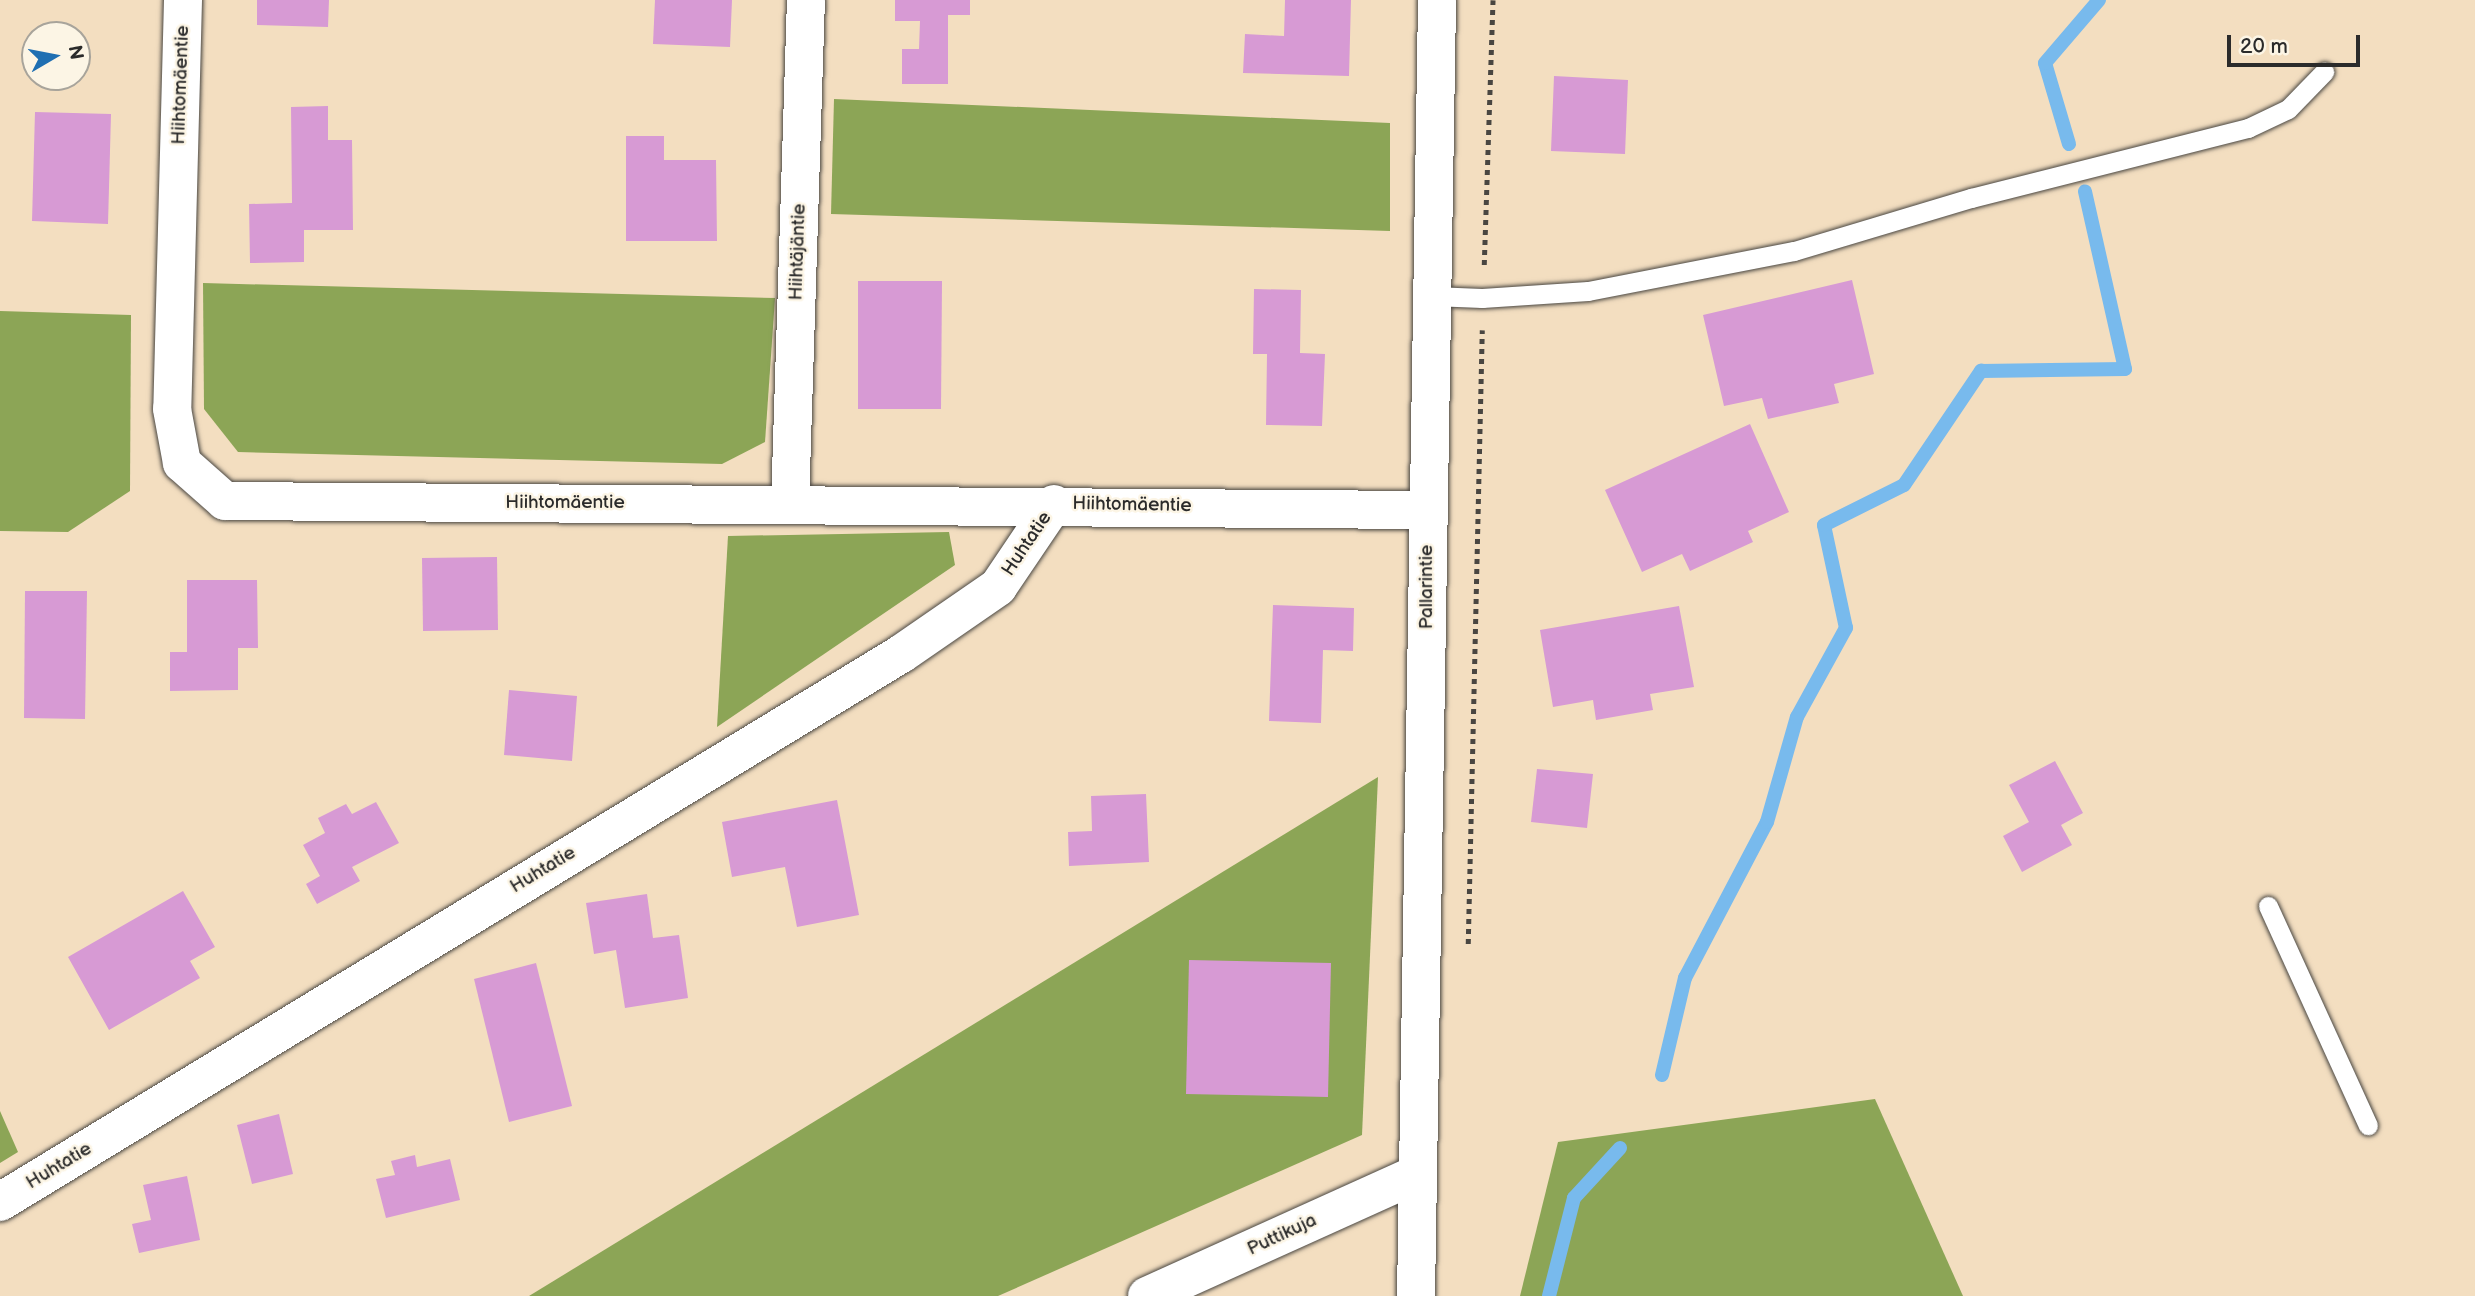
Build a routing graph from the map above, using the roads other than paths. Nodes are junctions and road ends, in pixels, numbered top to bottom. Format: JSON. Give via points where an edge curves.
{"nodes":[{"id":1,"x":183,"y":0,"type":"edge"},
{"id":2,"x":806,"y":0,"type":"edge"},
{"id":3,"x":1437,"y":0,"type":"edge"},
{"id":4,"x":2324,"y":72,"type":"dead end"},
{"id":5,"x":1432,"y":296,"type":"junction"},
{"id":6,"x":1054,"y":504,"type":"junction"},
{"id":7,"x":790,"y":505,"type":"junction"},
{"id":8,"x":1427,"y":510,"type":"junction"},
{"id":9,"x":2268,"y":906,"type":"dead end"},
{"id":10,"x":2368,"y":1125,"type":"dead end"},
{"id":11,"x":1417,"y":1174,"type":"junction"},
{"id":12,"x":0,"y":1202,"type":"edge"},
{"id":13,"x":1147,"y":1296,"type":"edge"},
{"id":14,"x":1416,"y":1296,"type":"edge"}],
"edges":[{"from":1,"to":7,"type":"street","name":"Hiihtomäentie","via":[[172,409],[182,463],[225,501]]},
{"from":2,"to":7,"type":"street","name":"Hiihtäjäntie"},
{"from":3,"to":5,"type":"street","name":"Pallarintie"},
{"from":4,"to":5,"type":"lane","via":[[2288,109],[2248,128],[1970,198],[1794,251],[1588,291],[1482,298]]},
{"from":5,"to":8,"type":"street","name":"Pallarintie"},
{"from":6,"to":7,"type":"street","name":"Hiihtomäentie"},
{"from":6,"to":8,"type":"street","name":"Hiihtomäentie"},
{"from":6,"to":12,"type":"street","name":"Huhtatie","via":[[998,587],[901,654]]},
{"from":8,"to":11,"type":"street","name":"Pallarintie"},
{"from":9,"to":10,"type":"lane"},
{"from":11,"to":13,"type":"street","name":"Puttikuja"},
{"from":11,"to":14,"type":"street","name":"Pallarintie"}]}
